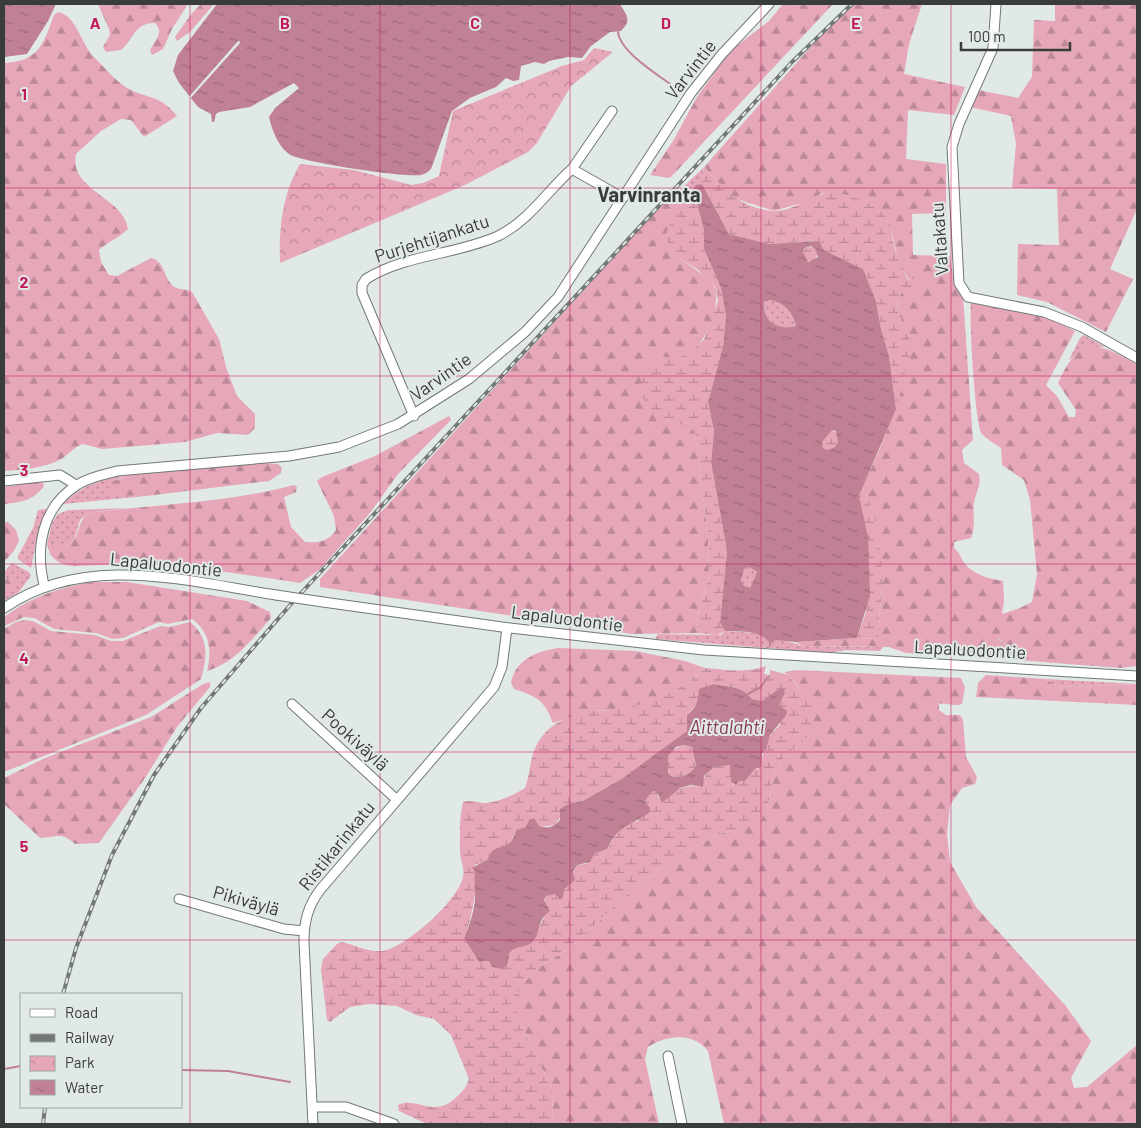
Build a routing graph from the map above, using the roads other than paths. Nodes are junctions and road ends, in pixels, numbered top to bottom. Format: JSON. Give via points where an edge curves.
{"nodes":[{"id":1,"x":768,"y":4,"type":"edge"},
{"id":2,"x":996,"y":4,"type":"edge"},
{"id":3,"x":612,"y":111,"type":"dead end"},
{"id":4,"x":572,"y":169,"type":"junction"},
{"id":5,"x":623,"y":198,"type":"junction"},
{"id":6,"x":1137,"y":358,"type":"edge"},
{"id":7,"x":414,"y":416,"type":"junction"},
{"id":8,"x":4,"y":481,"type":"edge"},
{"id":9,"x":76,"y":485,"type":"junction"},
{"id":10,"x":44,"y":585,"type":"junction"},
{"id":11,"x":4,"y":608,"type":"edge"},
{"id":12,"x":507,"y":628,"type":"junction"},
{"id":13,"x":1137,"y":676,"type":"edge"},
{"id":14,"x":292,"y":704,"type":"dead end"},
{"id":15,"x":396,"y":799,"type":"junction"},
{"id":16,"x":179,"y":898,"type":"dead end"},
{"id":17,"x":304,"y":931,"type":"junction"},
{"id":18,"x":668,"y":1056,"type":"dead end"},
{"id":19,"x":312,"y":1107,"type":"junction"},
{"id":20,"x":313,"y":1124,"type":"edge"},
{"id":21,"x":394,"y":1124,"type":"edge"},
{"id":22,"x":682,"y":1124,"type":"edge"}],
"edges":[{"from":1,"to":5,"type":"street","name":"Varvintie","via":[[701,81]]},
{"from":2,"to":6,"type":"street","name":"Valtakatu","via":[[993,48],[952,147],[959,283],[968,297],[1044,312],[1082,327]]},
{"from":3,"to":4,"type":"street","name":"Purjehtijankatu"},
{"from":4,"to":5,"type":"street"},
{"from":4,"to":7,"type":"street","name":"Purjehtijankatu","via":[[524,218],[500,235],[399,265],[364,282],[362,293]]},
{"from":5,"to":7,"type":"street","name":"Varvintie","via":[[567,284],[539,318],[486,366]]},
{"from":7,"to":9,"type":"street","name":"Varvintie","via":[[384,432],[339,447],[289,456],[117,471]]},
{"from":8,"to":9,"type":"street","via":[[60,475]]},
{"from":9,"to":10,"type":"street","name":"Varvintie","via":[[59,501],[46,523],[40,544]]},
{"from":10,"to":11,"type":"street","name":"Lapaluodontie"},
{"from":10,"to":12,"type":"street","name":"Lapaluodontie","bridge":true,"via":[[92,575],[164,578]]},
{"from":12,"to":13,"type":"street","name":"Lapaluodontie","via":[[757,654]]},
{"from":12,"to":15,"type":"street","name":"Ristikarinkatu","via":[[502,667],[494,687]]},
{"from":14,"to":15,"type":"street","name":"Pookiväylä"},
{"from":15,"to":17,"type":"street","name":"Ristikarinkatu","via":[[320,890],[309,907]]},
{"from":16,"to":17,"type":"street","name":"Pikiväylä","via":[[284,929]]},
{"from":17,"to":19,"type":"street","name":"Ristikarinkatu"},
{"from":18,"to":22,"type":"street"},
{"from":19,"to":20,"type":"street","name":"Ristikarinkatu"},
{"from":19,"to":21,"type":"street","via":[[346,1108]]}]}
